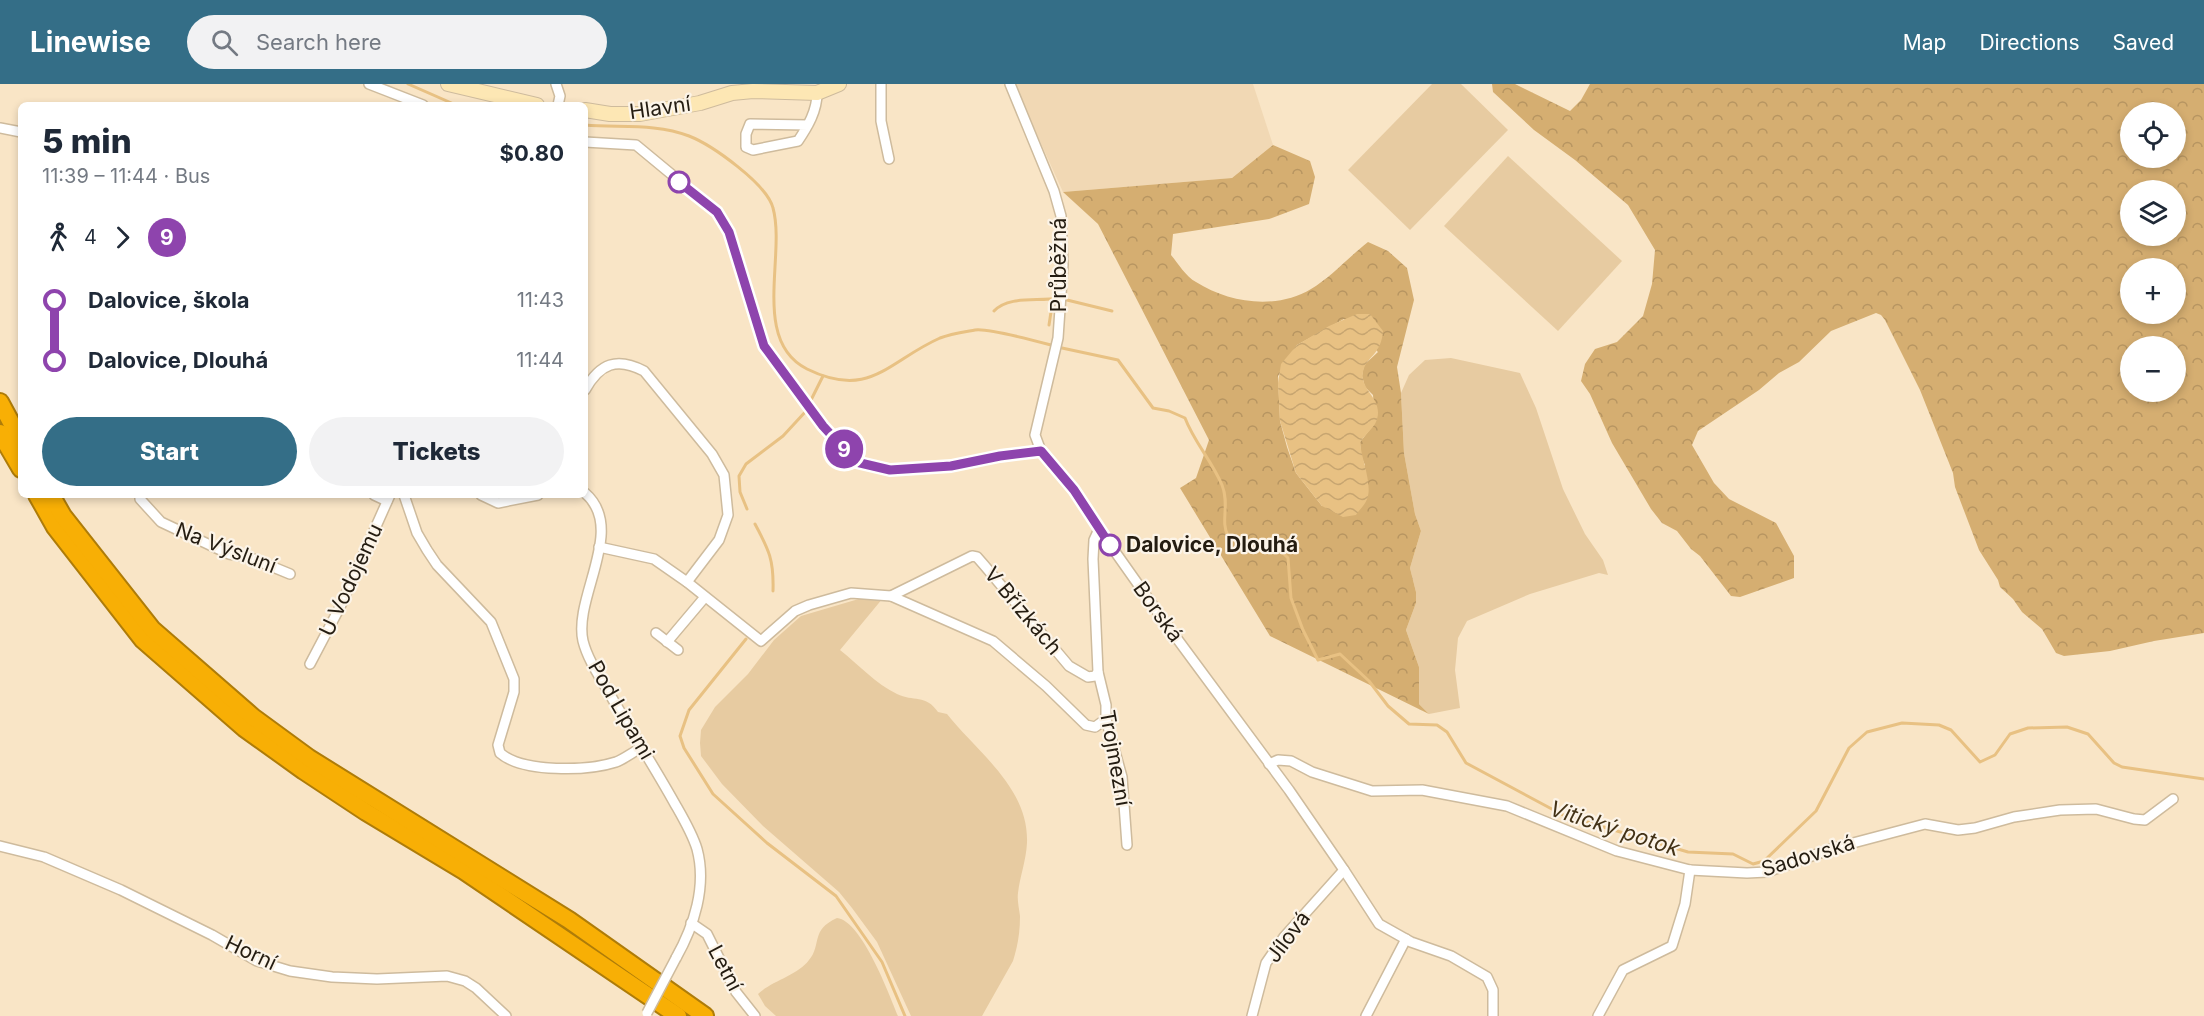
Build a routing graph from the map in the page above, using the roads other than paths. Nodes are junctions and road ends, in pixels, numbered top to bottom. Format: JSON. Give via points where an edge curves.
{"nodes":[{"id":1,"x":369,"y":84,"type":"edge"},
{"id":2,"x":448,"y":84,"type":"edge"},
{"id":3,"x":556,"y":84,"type":"edge"},
{"id":4,"x":839,"y":84,"type":"edge"},
{"id":5,"x":881,"y":84,"type":"edge"},
{"id":6,"x":1010,"y":84,"type":"edge"},
{"id":7,"x":817,"y":93,"type":"junction"},
{"id":8,"x":415,"y":102,"type":"edge"},
{"id":9,"x":523,"y":102,"type":"edge"},
{"id":10,"x":559,"y":102,"type":"edge"},
{"id":11,"x":588,"y":110,"type":"edge"},
{"id":12,"x":808,"y":124,"type":"junction"},
{"id":13,"x":0,"y":128,"type":"edge"},
{"id":14,"x":18,"y":131,"type":"edge"},
{"id":15,"x":588,"y":142,"type":"edge"},
{"id":16,"x":889,"y":159,"type":"dead end"},
{"id":17,"x":588,"y":384,"type":"edge"},
{"id":18,"x":0,"y":402,"type":"edge"},
{"id":19,"x":0,"y":433,"type":"edge"},
{"id":20,"x":18,"y":435,"type":"edge"},
{"id":21,"x":1041,"y":451,"type":"junction"},
{"id":22,"x":18,"y":464,"type":"edge"},
{"id":23,"x":588,"y":496,"type":"edge"},
{"id":24,"x":38,"y":498,"type":"edge"},
{"id":25,"x":53,"y":498,"type":"edge"},
{"id":26,"x":140,"y":498,"type":"edge"},
{"id":27,"x":389,"y":498,"type":"edge"},
{"id":28,"x":405,"y":498,"type":"edge"},
{"id":29,"x":487,"y":498,"type":"edge"},
{"id":30,"x":524,"y":498,"type":"edge"},
{"id":31,"x":1099,"y":529,"type":"junction"},
{"id":32,"x":599,"y":547,"type":"junction"},
{"id":33,"x":290,"y":574,"type":"dead end"},
{"id":34,"x":687,"y":582,"type":"junction"},
{"id":35,"x":891,"y":596,"type":"junction"},
{"id":36,"x":705,"y":597,"type":"junction"},
{"id":37,"x":656,"y":633,"type":"dead end"},
{"id":38,"x":668,"y":642,"type":"junction"},
{"id":39,"x":678,"y":650,"type":"dead end"},
{"id":40,"x":310,"y":664,"type":"dead end"},
{"id":41,"x":1098,"y":672,"type":"junction"},
{"id":42,"x":1106,"y":719,"type":"junction"},
{"id":43,"x":640,"y":747,"type":"junction"},
{"id":44,"x":1269,"y":765,"type":"junction"},
{"id":45,"x":2174,"y":799,"type":"dead end"},
{"id":46,"x":1127,"y":844,"type":"dead end"},
{"id":47,"x":0,"y":846,"type":"edge"},
{"id":48,"x":1344,"y":870,"type":"junction"},
{"id":49,"x":1690,"y":870,"type":"junction"},
{"id":50,"x":691,"y":923,"type":"junction"},
{"id":51,"x":1406,"y":939,"type":"junction"},
{"id":52,"x":646,"y":1015,"type":"edge"},
{"id":53,"x":506,"y":1016,"type":"edge"},
{"id":54,"x":678,"y":1016,"type":"edge"},
{"id":55,"x":705,"y":1016,"type":"edge"},
{"id":56,"x":755,"y":1016,"type":"edge"},
{"id":57,"x":1252,"y":1016,"type":"edge"},
{"id":58,"x":1366,"y":1016,"type":"edge"},
{"id":59,"x":1493,"y":1016,"type":"edge"},
{"id":60,"x":1598,"y":1016,"type":"edge"}],
"edges":[{"from":1,"to":8,"type":"street"},
{"from":2,"to":9,"type":"street"},
{"from":3,"to":10,"type":"street"},
{"from":4,"to":7,"type":"street","name":"Hlavní"},
{"from":5,"to":16,"type":"street","via":[[881,121]]},
{"from":6,"to":21,"type":"street","name":"Průběžná","via":[[1061,216],[1063,265],[1058,338],[1035,435]]},
{"from":7,"to":11,"type":"street","name":"Hlavní","via":[[732,93],[640,114]]},
{"from":7,"to":12,"type":"street"},
{"from":12,"to":12,"type":"street","via":[[750,124],[746,147],[753,150],[798,141]]},
{"from":13,"to":14,"type":"street"},
{"from":15,"to":21,"type":"street","via":[[636,145],[717,212],[733,243],[764,346],[823,426],[856,462],[890,470],[951,466]]},
{"from":17,"to":34,"type":"street","via":[[608,365],[632,364],[645,371],[712,453],[724,475],[729,515],[719,540]]},
{"from":18,"to":20,"type":"highway"},
{"from":19,"to":22,"type":"highway"},
{"from":21,"to":31,"type":"street","name":"Borská","via":[[1074,490]]},
{"from":23,"to":32,"type":"street","name":"Pod Lipami","via":[[599,514]]},
{"from":24,"to":54,"type":"highway","via":[[55,527],[143,640],[244,728]]},
{"from":25,"to":55,"type":"highway","via":[[152,629],[253,717],[318,763],[569,920]]},
{"from":26,"to":33,"type":"street","name":"Na Výsluní","via":[[161,522],[229,554],[251,558]]},
{"from":27,"to":40,"type":"street","name":"U Vodojemu"},
{"from":28,"to":43,"type":"street","via":[[417,533],[437,565],[491,622],[514,679],[514,692],[498,745],[500,753],[544,768],[586,769],[619,761]]},
{"from":29,"to":30,"type":"street","via":[[498,504]]},
{"from":31,"to":41,"type":"street","name":"V Břízkách","via":[[1093,559]]},
{"from":31,"to":44,"type":"street","name":"Borská"},
{"from":32,"to":34,"type":"street","via":[[654,559]]},
{"from":32,"to":43,"type":"street","name":"Pod Lipami","via":[[582,625],[583,640]]},
{"from":34,"to":36,"type":"street"},
{"from":35,"to":36,"type":"street","via":[[851,593],[809,605],[795,611],[760,641]]},
{"from":35,"to":41,"type":"street","name":"V Břízkách","via":[[977,557],[1069,666],[1088,677]]},
{"from":35,"to":42,"type":"street","via":[[993,641],[1086,725],[1095,727]]},
{"from":36,"to":38,"type":"street"},
{"from":37,"to":38,"type":"street"},
{"from":38,"to":39,"type":"street"},
{"from":41,"to":42,"type":"street","name":"Trojmezní"},
{"from":42,"to":46,"type":"street","name":"Trojmezní","via":[[1122,777]]},
{"from":43,"to":50,"type":"street","name":"Pod Lipami","via":[[668,790],[697,849],[700,897]]},
{"from":44,"to":48,"type":"street","name":"Borská"},
{"from":44,"to":49,"type":"street","name":"Sadovská","via":[[1278,760],[1291,761],[1312,772],[1372,791],[1422,790],[1507,806],[1617,851]]},
{"from":45,"to":49,"type":"street","name":"Sadovská","via":[[2145,820],[2084,809],[2014,817],[1958,830],[1925,824],[1834,848],[1767,872]]},
{"from":47,"to":53,"type":"street","name":"Horní","via":[[44,857],[121,890],[191,923],[256,961],[332,977],[447,976],[476,988]]},
{"from":48,"to":51,"type":"street","name":"Borská","via":[[1378,924]]},
{"from":48,"to":57,"type":"street","name":"Jílová","via":[[1266,963]]},
{"from":49,"to":60,"type":"street","via":[[1672,946],[1623,970]]},
{"from":50,"to":52,"type":"street","bridge":true},
{"from":50,"to":56,"type":"street","name":"Letní","via":[[707,934],[736,992]]},
{"from":51,"to":58,"type":"street"},
{"from":51,"to":59,"type":"street","name":"Borská","via":[[1450,956],[1487,977],[1493,990]]}]}
